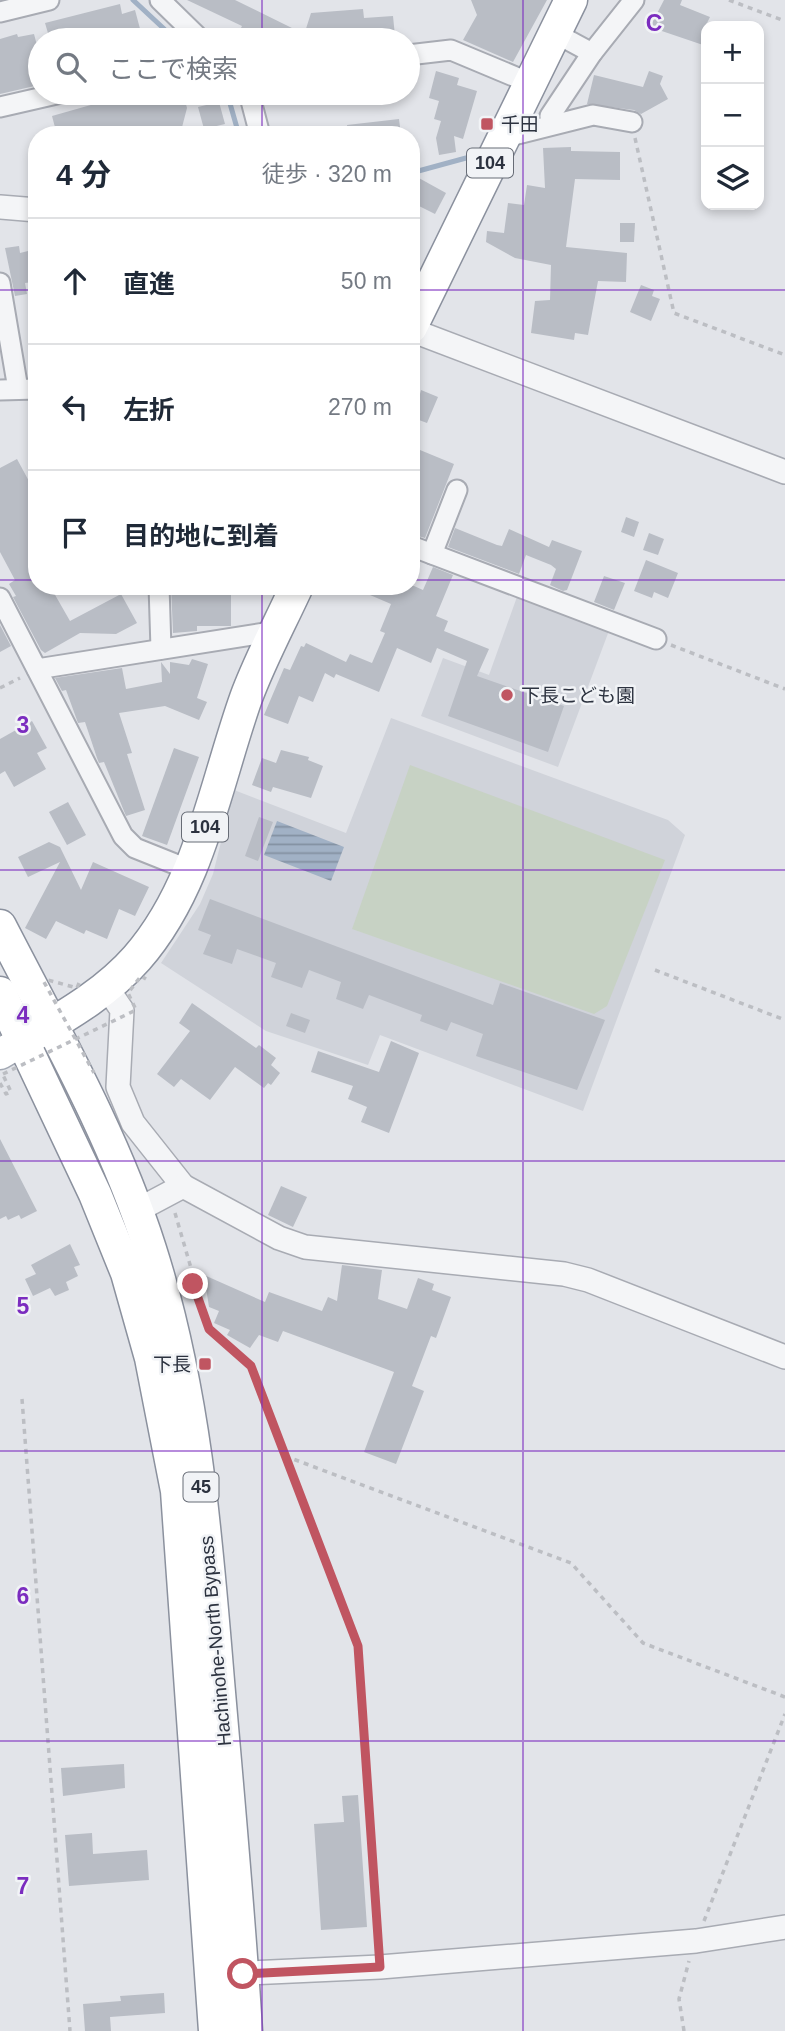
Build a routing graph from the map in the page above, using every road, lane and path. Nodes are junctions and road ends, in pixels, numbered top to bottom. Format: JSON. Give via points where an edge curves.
{"nodes":[{"id":1,"x":49,"y":0,"type":"edge"},
{"id":2,"x":160,"y":0,"type":"edge"},
{"id":3,"x":571,"y":0,"type":"edge"},
{"id":4,"x":634,"y":0,"type":"edge"},
{"id":5,"x":729,"y":0,"type":"edge"},
{"id":6,"x":0,"y":12,"type":"edge"},
{"id":7,"x":785,"y":21,"type":"edge"},
{"id":8,"x":189,"y":28,"type":"edge"},
{"id":9,"x":555,"y":33,"type":"junction"},
{"id":10,"x":592,"y":53,"type":"junction"},
{"id":11,"x":420,"y":54,"type":"edge"},
{"id":12,"x":530,"y":83,"type":"junction"},
{"id":13,"x":28,"y":101,"type":"edge"},
{"id":14,"x":252,"y":105,"type":"edge"},
{"id":15,"x":0,"y":107,"type":"edge"},
{"id":16,"x":632,"y":122,"type":"joint"},
{"id":17,"x":553,"y":123,"type":"junction"},
{"id":18,"x":258,"y":126,"type":"edge"},
{"id":19,"x":502,"y":138,"type":"junction"},
{"id":20,"x":0,"y":207,"type":"edge"},
{"id":21,"x":28,"y":210,"type":"edge"},
{"id":22,"x":0,"y":282,"type":"edge"},
{"id":23,"x":420,"y":310,"type":"edge"},
{"id":24,"x":420,"y":332,"type":"edge"},
{"id":25,"x":785,"y":355,"type":"edge"},
{"id":26,"x":18,"y":389,"type":"edge"},
{"id":27,"x":785,"y":472,"type":"edge"},
{"id":28,"x":457,"y":490,"type":"dead end"},
{"id":29,"x":420,"y":549,"type":"edge"},
{"id":30,"x":432,"y":554,"type":"junction"},
{"id":31,"x":159,"y":595,"type":"edge"},
{"id":32,"x":293,"y":595,"type":"edge"},
{"id":33,"x":0,"y":598,"type":"edge"},
{"id":34,"x":277,"y":631,"type":"junction"},
{"id":35,"x":656,"y":639,"type":"joint"},
{"id":36,"x":160,"y":649,"type":"junction"},
{"id":37,"x":37,"y":669,"type":"junction"},
{"id":38,"x":0,"y":688,"type":"edge"},
{"id":39,"x":785,"y":689,"type":"edge"},
{"id":40,"x":190,"y":870,"type":"junction"},
{"id":41,"x":0,"y":926,"type":"edge"},
{"id":42,"x":655,"y":970,"type":"dead end"},
{"id":43,"x":146,"y":979,"type":"dead end"},
{"id":44,"x":93,"y":985,"type":"junction"},
{"id":45,"x":0,"y":993,"type":"edge"},
{"id":46,"x":785,"y":1020,"type":"edge"},
{"id":47,"x":64,"y":1032,"type":"junction"},
{"id":48,"x":9,"y":1056,"type":"edge"},
{"id":49,"x":0,"y":1068,"type":"edge"},
{"id":50,"x":94,"y":1073,"type":"dead end"},
{"id":51,"x":0,"y":1083,"type":"edge"},
{"id":52,"x":176,"y":1188,"type":"junction"},
{"id":53,"x":136,"y":1210,"type":"junction"},
{"id":54,"x":785,"y":1357,"type":"edge"},
{"id":55,"x":22,"y":1399,"type":"dead end"},
{"id":56,"x":285,"y":1456,"type":"junction"},
{"id":57,"x":785,"y":1697,"type":"edge"},
{"id":58,"x":785,"y":1714,"type":"edge"},
{"id":59,"x":785,"y":1927,"type":"edge"},
{"id":60,"x":696,"y":1941,"type":"junction"},
{"id":61,"x":380,"y":1967,"type":"junction"},
{"id":62,"x":243,"y":1974,"type":"junction"},
{"id":63,"x":212,"y":1975,"type":"junction"},
{"id":64,"x":69,"y":2031,"type":"edge"},
{"id":65,"x":215,"y":2031,"type":"edge"},
{"id":66,"x":247,"y":2031,"type":"edge"},
{"id":67,"x":684,"y":2031,"type":"edge"}],
"edges":[{"from":1,"to":6,"type":"street"},
{"from":2,"to":8,"type":"street"},
{"from":3,"to":9,"type":"highway","number":"104"},
{"from":4,"to":10,"type":"street"},
{"from":5,"to":7,"type":"path"},
{"from":9,"to":10,"type":"street"},
{"from":9,"to":12,"type":"highway","number":"104"},
{"from":10,"to":17,"type":"street","via":[[550,116]]},
{"from":11,"to":12,"type":"street","via":[[451,50]]},
{"from":12,"to":19,"type":"highway","number":"104"},
{"from":13,"to":15,"type":"street"},
{"from":14,"to":18,"type":"street"},
{"from":16,"to":17,"type":"street","via":[[593,114]]},
{"from":16,"to":25,"type":"path","via":[[674,313]]},
{"from":17,"to":19,"type":"street"},
{"from":19,"to":23,"type":"highway","number":"104"},
{"from":20,"to":21,"type":"street"},
{"from":22,"to":26,"type":"street"},
{"from":24,"to":27,"type":"street"},
{"from":28,"to":30,"type":"street"},
{"from":29,"to":30,"type":"street"},
{"from":30,"to":35,"type":"street"},
{"from":31,"to":36,"type":"street"},
{"from":32,"to":34,"type":"highway","number":"104"},
{"from":33,"to":37,"type":"street"},
{"from":34,"to":36,"type":"street"},
{"from":34,"to":40,"type":"highway","number":"104","via":[[247,696]]},
{"from":35,"to":39,"type":"path"},
{"from":36,"to":37,"type":"street"},
{"from":37,"to":38,"type":"path"},
{"from":37,"to":40,"type":"street","via":[[122,836],[135,848]]},
{"from":40,"to":44,"type":"highway","number":"104","via":[[166,918],[138,958]]},
{"from":41,"to":47,"type":"highway","number":"45"},
{"from":42,"to":46,"type":"path"},
{"from":43,"to":47,"type":"path","bridge":true,"via":[[141,976],[128,993],[136,1010]]},
{"from":44,"to":47,"type":"highway","number":"104"},
{"from":44,"to":47,"type":"path","bridge":true,"via":[[77,989],[48,979],[44,982]]},
{"from":44,"to":52,"type":"street","via":[[121,1010],[118,1087],[133,1123]]},
{"from":45,"to":48,"type":"highway","number":"45"},
{"from":47,"to":48,"type":"highway","number":"104"},
{"from":47,"to":48,"type":"path","bridge":true},
{"from":47,"to":50,"type":"path","bridge":true},
{"from":47,"to":53,"type":"highway","name":"Hachinohe-North Bypass","number":"45"},
{"from":48,"to":49,"type":"path","bridge":true},
{"from":48,"to":51,"type":"path","via":[[11,1092],[6,1094]]},
{"from":48,"to":63,"type":"highway","name":"Hachinohe-North Bypass","number":"45","via":[[96,1194],[122,1262],[153,1370],[178,1505]]},
{"from":52,"to":53,"type":"street"},
{"from":52,"to":54,"type":"street","via":[[305,1247],[564,1274]]},
{"from":52,"to":56,"type":"path","via":[[181,1241],[209,1329],[251,1366]]},
{"from":53,"to":62,"type":"highway","name":"Hachinohe-North Bypass","number":"45","via":[[168,1312],[200,1476]]},
{"from":55,"to":64,"type":"path"},
{"from":56,"to":57,"type":"path","via":[[571,1563],[643,1643]]},
{"from":56,"to":61,"type":"path","via":[[358,1646]]},
{"from":58,"to":60,"type":"path"},
{"from":59,"to":60,"type":"street"},
{"from":60,"to":61,"type":"street"},
{"from":60,"to":67,"type":"path","via":[[680,1999]]},
{"from":61,"to":62,"type":"street"},
{"from":62,"to":63,"type":"street"},
{"from":62,"to":66,"type":"highway","name":"Hachinohe-North Bypass","number":"45"},
{"from":63,"to":65,"type":"highway","name":"Hachinohe-North Bypass","number":"45"}]}
